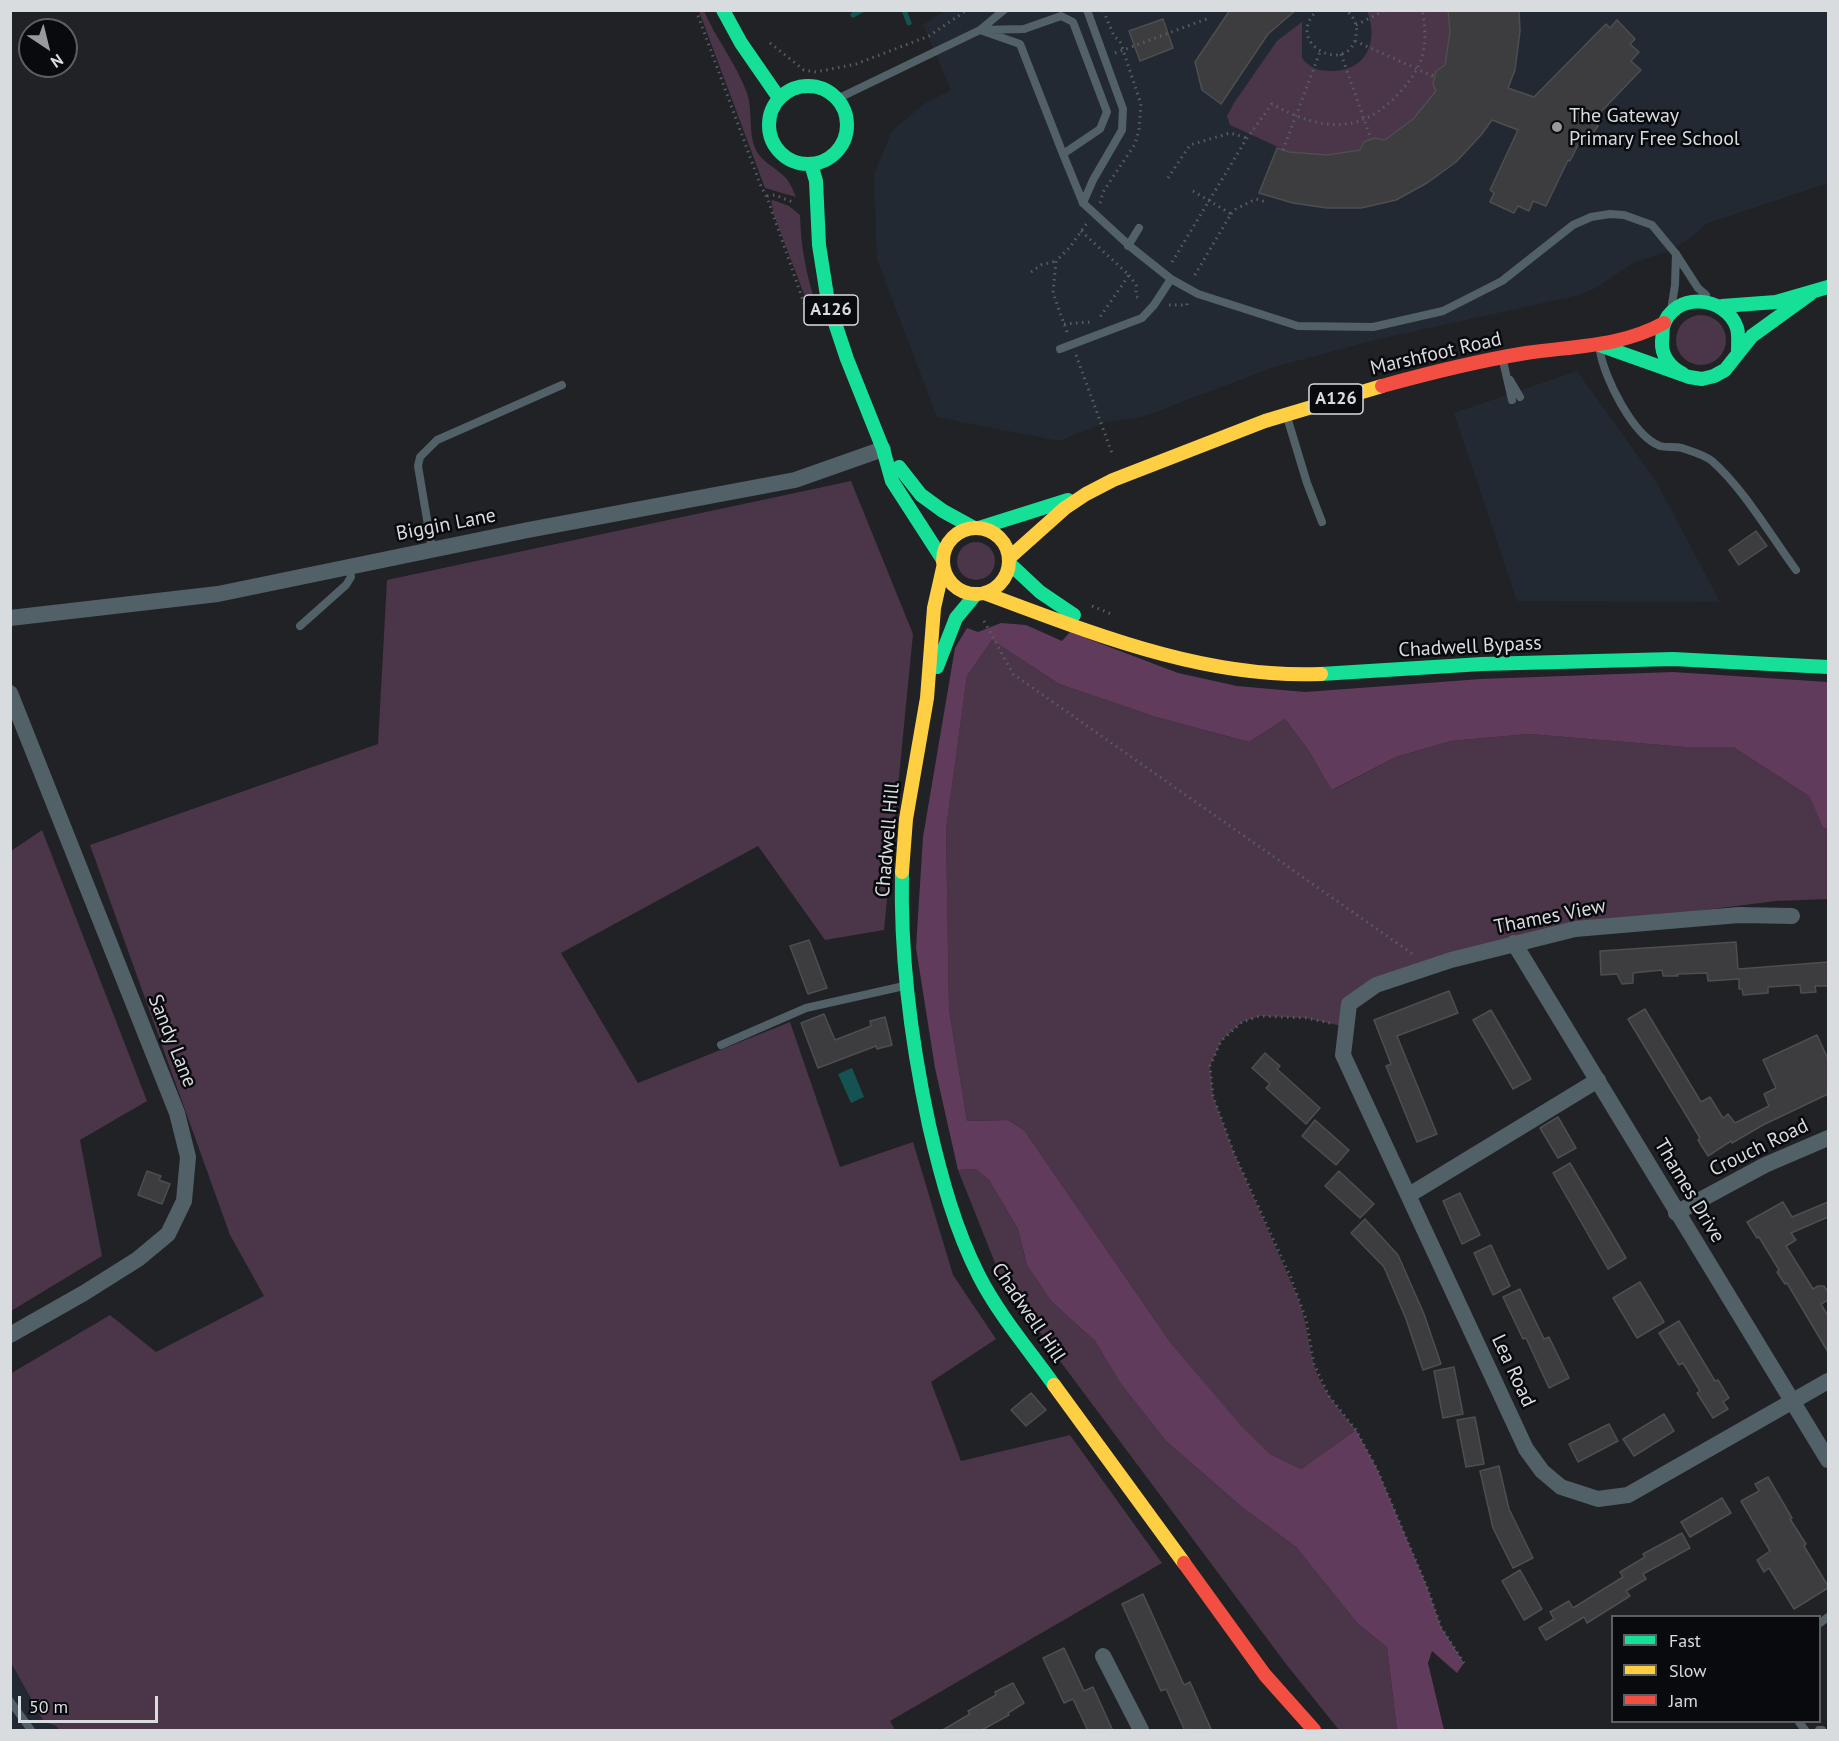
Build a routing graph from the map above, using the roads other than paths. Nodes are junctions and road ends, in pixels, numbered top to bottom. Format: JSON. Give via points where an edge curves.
{"nodes":[{"id":1,"x":723,"y":10,"type":"edge"},
{"id":2,"x":1004,"y":10,"type":"edge"},
{"id":3,"x":1087,"y":10,"type":"edge"},
{"id":4,"x":980,"y":30,"type":"junction"},
{"id":5,"x":779,"y":98,"type":"junction"},
{"id":6,"x":837,"y":99,"type":"junction"},
{"id":7,"x":1063,"y":154,"type":"junction"},
{"id":8,"x":811,"y":164,"type":"junction"},
{"id":9,"x":1083,"y":203,"type":"junction"},
{"id":10,"x":1138,"y":228,"type":"dead end"},
{"id":11,"x":1128,"y":246,"type":"junction"},
{"id":12,"x":1676,"y":254,"type":"junction"},
{"id":13,"x":1168,"y":277,"type":"junction"},
{"id":14,"x":1828,"y":287,"type":"edge"},
{"id":15,"x":1810,"y":294,"type":"junction"},
{"id":16,"x":1717,"y":304,"type":"junction"},
{"id":17,"x":1666,"y":320,"type":"junction"},
{"id":18,"x":1599,"y":345,"type":"junction"},
{"id":19,"x":1060,"y":349,"type":"dead end"},
{"id":20,"x":1738,"y":351,"type":"junction"},
{"id":21,"x":1502,"y":358,"type":"junction"},
{"id":22,"x":1689,"y":377,"type":"junction"},
{"id":23,"x":562,"y":386,"type":"dead end"},
{"id":24,"x":1516,"y":399,"type":"dead end"},
{"id":25,"x":1286,"y":414,"type":"junction"},
{"id":26,"x":884,"y":449,"type":"junction"},
{"id":27,"x":1085,"y":494,"type":"junction"},
{"id":28,"x":1322,"y":522,"type":"dead end"},
{"id":29,"x":976,"y":528,"type":"junction"},
{"id":30,"x":432,"y":549,"type":"junction"},
{"id":31,"x":1009,"y":560,"type":"junction"},
{"id":32,"x":943,"y":564,"type":"junction"},
{"id":33,"x":348,"y":566,"type":"junction"},
{"id":34,"x":1796,"y":570,"type":"dead end"},
{"id":35,"x":980,"y":594,"type":"junction"},
{"id":36,"x":10,"y":618,"type":"edge"},
{"id":37,"x":300,"y":626,"type":"dead end"},
{"id":38,"x":1118,"y":640,"type":"junction"},
{"id":39,"x":1828,"y":666,"type":"edge"},
{"id":40,"x":10,"y":693,"type":"edge"},
{"id":41,"x":927,"y":698,"type":"junction"},
{"id":42,"x":1792,"y":916,"type":"dead end"},
{"id":43,"x":1514,"y":943,"type":"junction"},
{"id":44,"x":904,"y":986,"type":"junction"},
{"id":45,"x":1346,"y":1027,"type":"joint"},
{"id":46,"x":721,"y":1045,"type":"dead end"},
{"id":47,"x":1598,"y":1080,"type":"junction"},
{"id":48,"x":1828,"y":1138,"type":"edge"},
{"id":49,"x":1409,"y":1195,"type":"junction"},
{"id":50,"x":1677,"y":1213,"type":"junction"},
{"id":51,"x":10,"y":1335,"type":"edge"},
{"id":52,"x":1828,"y":1381,"type":"edge"},
{"id":53,"x":1792,"y":1400,"type":"junction"},
{"id":54,"x":1828,"y":1460,"type":"edge"},
{"id":55,"x":1103,"y":1656,"type":"dead end"},
{"id":56,"x":10,"y":1701,"type":"edge"},
{"id":57,"x":31,"y":1731,"type":"edge"},
{"id":58,"x":1141,"y":1731,"type":"edge"},
{"id":59,"x":1314,"y":1731,"type":"edge"}],
"edges":[{"from":1,"to":5,"type":"main road"},
{"from":2,"to":4,"type":"lane"},
{"from":3,"to":9,"type":"lane","via":[[1123,109],[1122,130]]},
{"from":4,"to":6,"type":"lane"},
{"from":4,"to":7,"type":"lane","via":[[1020,44]]},
{"from":4,"to":7,"type":"lane","via":[[1024,29],[1061,16],[1073,22],[1107,111],[1100,129]]},
{"from":5,"to":6,"type":"main road","via":[[787,91],[808,86],[819,87]]},
{"from":5,"to":8,"type":"main road","via":[[768,125],[770,137],[786,158]]},
{"from":6,"to":8,"type":"main road","via":[[847,121],[842,145],[823,162]]},
{"from":7,"to":9,"type":"lane"},
{"from":8,"to":26,"type":"main road","number":"A126","via":[[828,302]]},
{"from":9,"to":11,"type":"lane"},
{"from":10,"to":11,"type":"lane"},
{"from":11,"to":13,"type":"lane"},
{"from":12,"to":13,"type":"lane","via":[[1652,225],[1624,215],[1591,217],[1573,225],[1502,281],[1443,311],[1373,327],[1298,326],[1198,294]]},
{"from":12,"to":16,"type":"lane","via":[[1698,288]]},
{"from":12,"to":17,"type":"lane","via":[[1673,301]]},
{"from":13,"to":19,"type":"lane","via":[[1142,318]]},
{"from":14,"to":15,"type":"main road","name":"Marshfoot Road","number":"A126"},
{"from":15,"to":16,"type":"main road","name":"Marshfoot Road","number":"A126","via":[[1770,304]]},
{"from":15,"to":20,"type":"main road","name":"Marshfoot Road","number":"A126","via":[[1767,323]]},
{"from":16,"to":17,"type":"main road","name":"Marshfoot Road","number":"A126","via":[[1700,299],[1684,303]]},
{"from":16,"to":20,"type":"main road","via":[[1732,315],[1738,326]]},
{"from":17,"to":18,"type":"main road","name":"Marshfoot Road","number":"A126","via":[[1641,336]]},
{"from":17,"to":22,"type":"main road","via":[[1661,338],[1666,360]]},
{"from":18,"to":21,"type":"main road","name":"Marshfoot Road","number":"A126"},
{"from":18,"to":22,"type":"main road","name":"Marshfoot Road","number":"A126"},
{"from":18,"to":34,"type":"lane","via":[[1602,363],[1617,394],[1642,432],[1662,447],[1682,448],[1710,459]]},
{"from":20,"to":22,"type":"main road","name":"Marshfoot Road","number":"A126","via":[[1725,370],[1714,376]]},
{"from":21,"to":24,"type":"lane"},
{"from":21,"to":25,"type":"main road","name":"Marshfoot Road","number":"A126","via":[[1388,384]]},
{"from":23,"to":30,"type":"lane","via":[[429,445],[418,466]]},
{"from":25,"to":27,"type":"main road","name":"Marshfoot Road","number":"A126","via":[[1127,474]]},
{"from":25,"to":28,"type":"lane"},
{"from":26,"to":29,"type":"main road","number":"A126","via":[[921,495]]},
{"from":26,"to":30,"type":"street","name":"Biggin Lane","via":[[795,480]]},
{"from":26,"to":32,"type":"main road","number":"A126","via":[[892,481]]},
{"from":27,"to":29,"type":"main road","name":"Marshfoot Road","number":"A126"},
{"from":27,"to":31,"type":"main road","name":"Marshfoot Road","number":"A126","via":[[1041,528]]},
{"from":29,"to":31,"type":"main road","via":[[999,537]]},
{"from":29,"to":32,"type":"main road","via":[[953,537],[946,546]]},
{"from":30,"to":33,"type":"street","name":"Biggin Lane"},
{"from":31,"to":35,"type":"main road","via":[[1000,584]]},
{"from":31,"to":38,"type":"main road","name":"Chadwell Bypass","via":[[1028,582],[1057,605]]},
{"from":32,"to":35,"type":"main road","via":[[953,585],[967,593]]},
{"from":32,"to":41,"type":"main road","name":"Chadwell Hill","via":[[934,608]]},
{"from":33,"to":36,"type":"street","name":"Biggin Lane","via":[[218,594]]},
{"from":33,"to":37,"type":"lane","via":[[351,577],[346,585]]},
{"from":35,"to":38,"type":"main road","name":"Chadwell Bypass"},
{"from":35,"to":41,"type":"main road","name":"Chadwell Hill","via":[[956,618]]},
{"from":38,"to":39,"type":"main road","name":"Chadwell Bypass","via":[[1188,662],[1306,675],[1482,664],[1673,659]]},
{"from":40,"to":51,"type":"street","name":"Sandy Lane","via":[[177,1113],[189,1157],[184,1201],[168,1234],[138,1259]]},
{"from":41,"to":44,"type":"main road","name":"Chadwell Hill","via":[[904,834]]},
{"from":42,"to":43,"type":"street","name":"Thames View","via":[[1739,915],[1587,928]]},
{"from":43,"to":45,"type":"street","name":"Thames View","via":[[1376,985],[1349,1004]]},
{"from":43,"to":47,"type":"street","name":"Thames Drive"},
{"from":44,"to":46,"type":"lane","via":[[806,1008]]},
{"from":44,"to":59,"type":"main road","name":"Chadwell Hill","via":[[918,1077],[941,1176],[952,1216],[979,1279],[1265,1675]]},
{"from":45,"to":49,"type":"street","name":"Lea Road","via":[[1343,1055]]},
{"from":47,"to":49,"type":"street"},
{"from":47,"to":50,"type":"street","name":"Thames Drive"},
{"from":48,"to":50,"type":"street","name":"Crouch Road","via":[[1765,1165]]},
{"from":49,"to":53,"type":"street","name":"Lea Road","via":[[1527,1449],[1542,1471],[1561,1487],[1598,1499],[1628,1495]]},
{"from":50,"to":53,"type":"street","name":"Thames Drive"},
{"from":52,"to":53,"type":"street","name":"Lea Road"},
{"from":53,"to":54,"type":"street","name":"Thames Drive"},
{"from":55,"to":58,"type":"street"},
{"from":56,"to":57,"type":"lane"}]}
